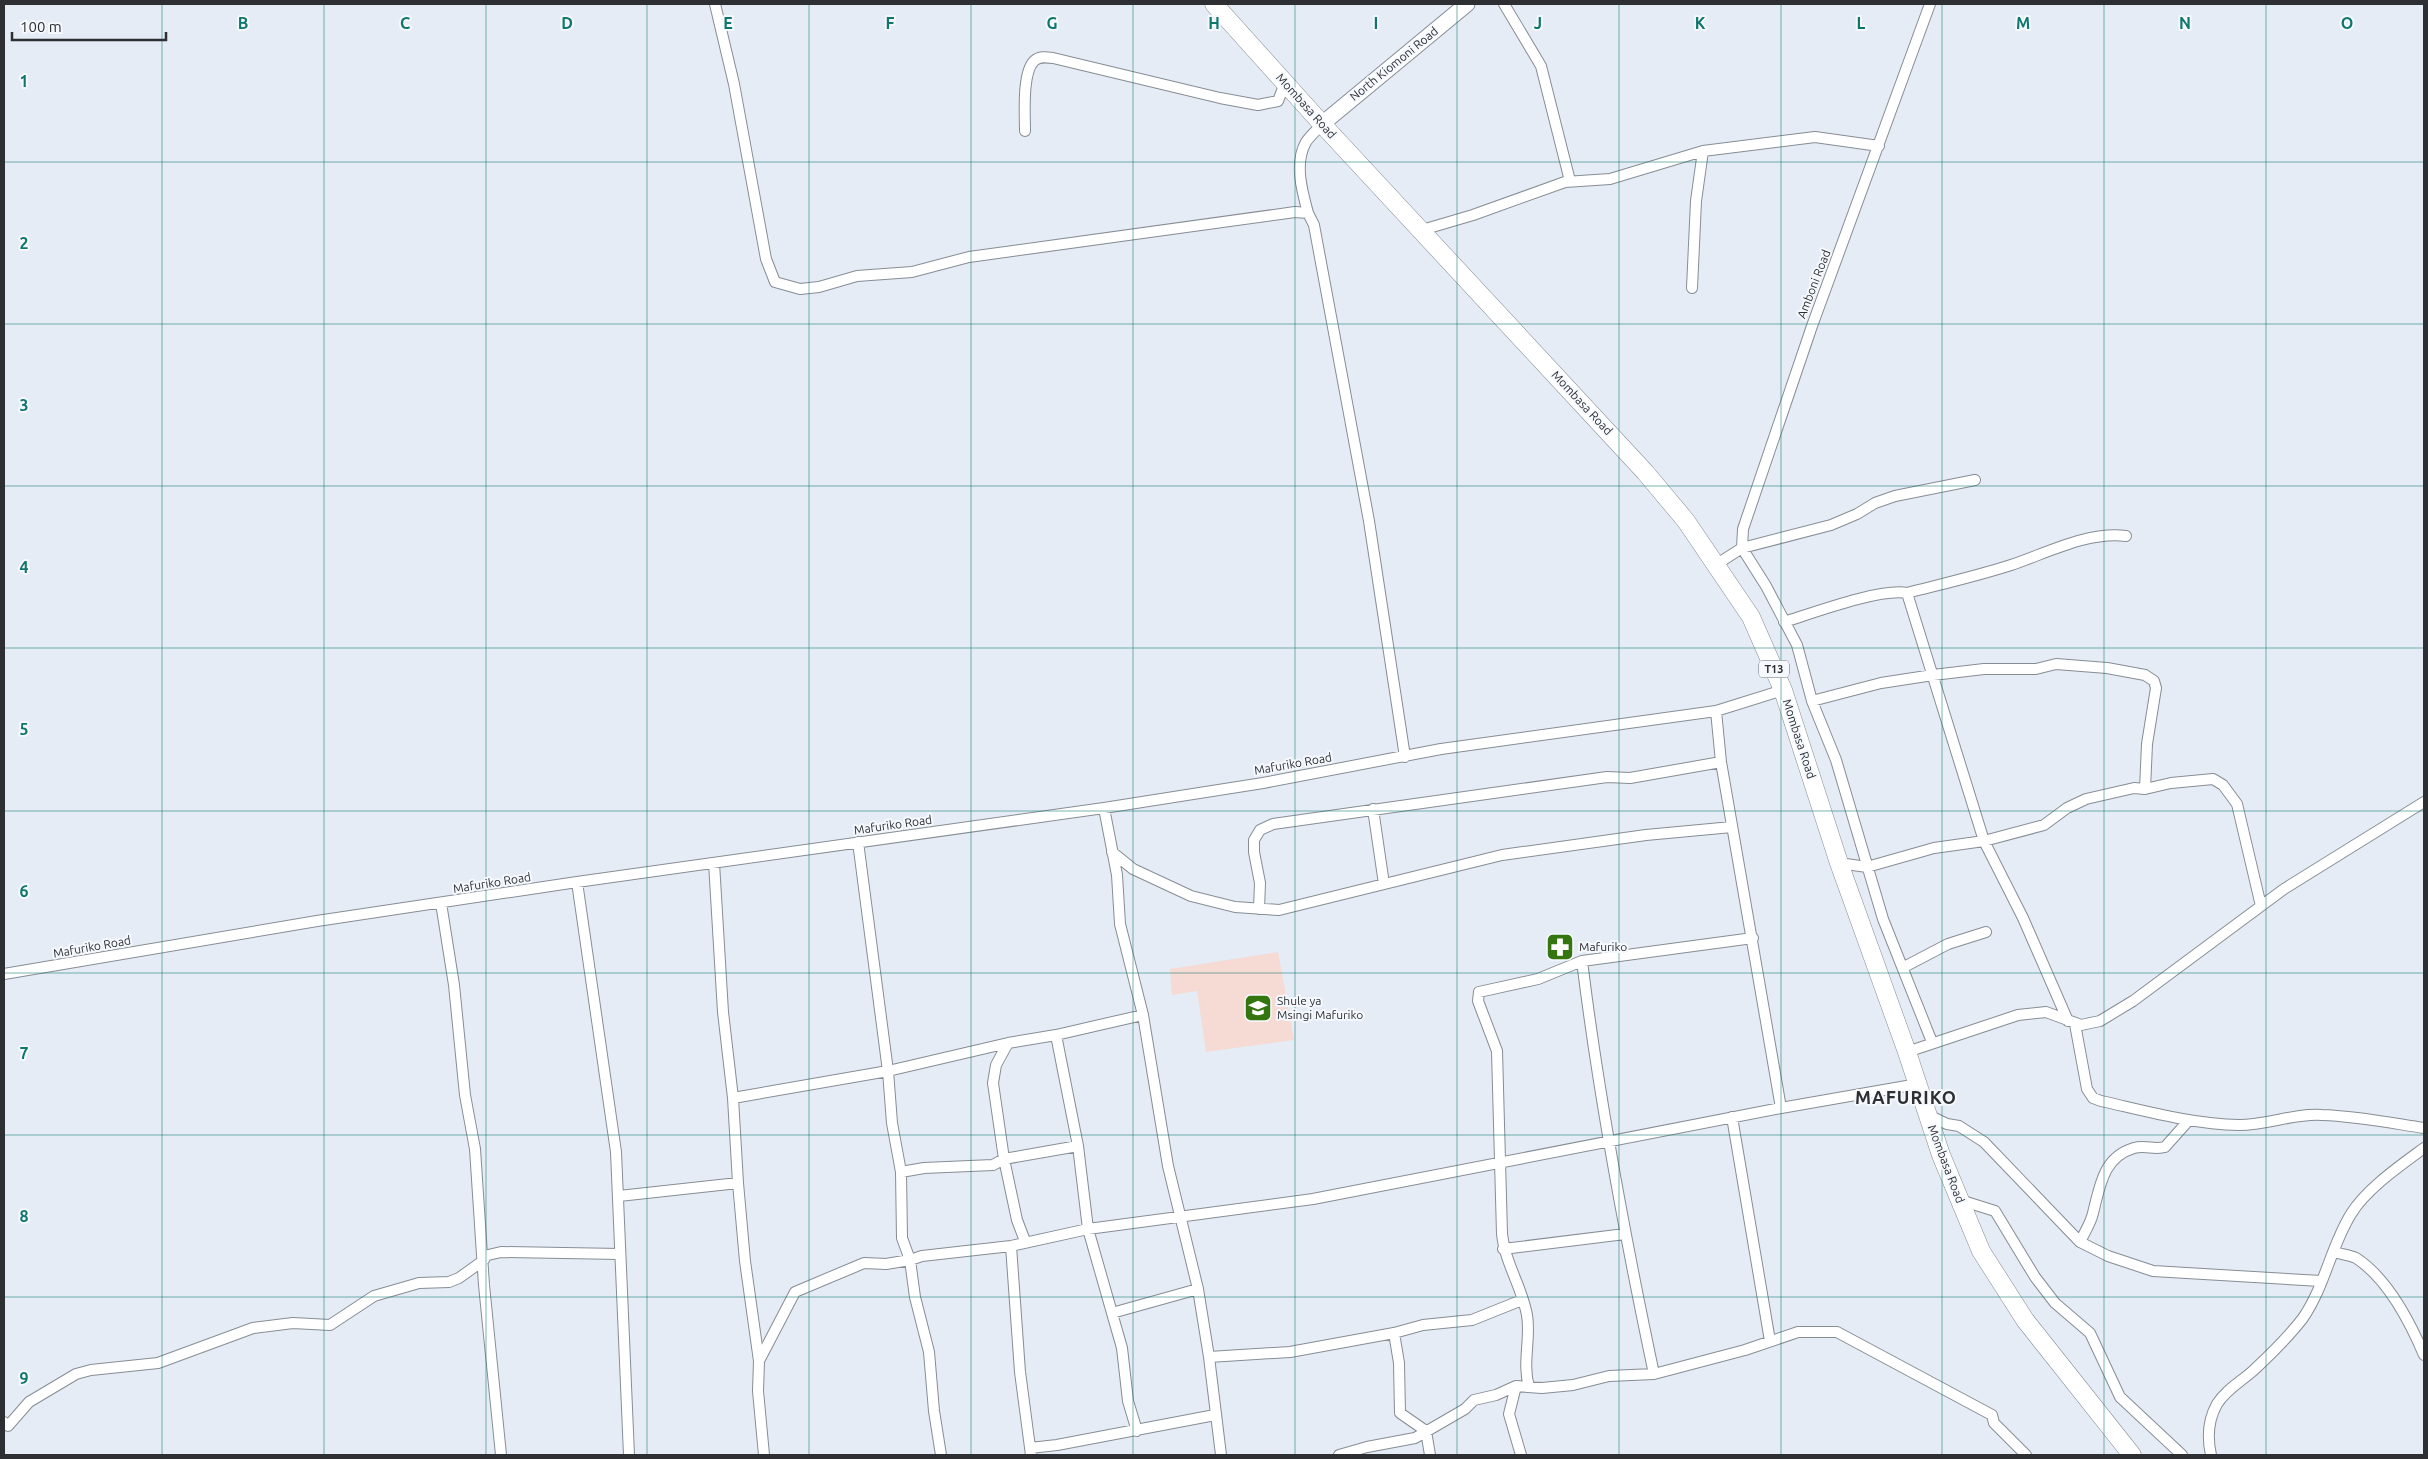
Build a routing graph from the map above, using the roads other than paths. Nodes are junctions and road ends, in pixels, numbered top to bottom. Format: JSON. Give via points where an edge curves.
{"nodes":[{"id":1,"x":715,"y":4,"type":"edge"},
{"id":2,"x":1214,"y":4,"type":"edge"},
{"id":3,"x":1467,"y":4,"type":"edge"},
{"id":4,"x":1504,"y":4,"type":"edge"},
{"id":5,"x":1930,"y":4,"type":"edge"},
{"id":6,"x":1285,"y":83,"type":"junction"},
{"id":7,"x":1322,"y":124,"type":"junction"},
{"id":8,"x":1025,"y":131,"type":"dead end"},
{"id":9,"x":1879,"y":146,"type":"junction"},
{"id":10,"x":1703,"y":151,"type":"junction"},
{"id":11,"x":1570,"y":181,"type":"junction"},
{"id":12,"x":1308,"y":213,"type":"junction"},
{"id":13,"x":1422,"y":230,"type":"junction"},
{"id":14,"x":1692,"y":288,"type":"dead end"},
{"id":15,"x":1975,"y":480,"type":"dead end"},
{"id":16,"x":2126,"y":536,"type":"dead end"},
{"id":17,"x":1742,"y":548,"type":"junction"},
{"id":18,"x":1717,"y":564,"type":"junction"},
{"id":19,"x":1908,"y":593,"type":"junction"},
{"id":20,"x":1784,"y":622,"type":"junction"},
{"id":21,"x":1932,"y":674,"type":"junction"},
{"id":22,"x":1783,"y":690,"type":"junction"},
{"id":23,"x":1812,"y":701,"type":"junction"},
{"id":24,"x":1716,"y":711,"type":"junction"},
{"id":25,"x":1405,"y":757,"type":"junction"},
{"id":26,"x":1721,"y":762,"type":"junction"},
{"id":27,"x":2145,"y":789,"type":"junction"},
{"id":28,"x":2424,"y":802,"type":"edge"},
{"id":29,"x":1104,"y":808,"type":"junction"},
{"id":30,"x":1373,"y":809,"type":"junction"},
{"id":31,"x":1732,"y":827,"type":"junction"},
{"id":32,"x":1984,"y":841,"type":"junction"},
{"id":33,"x":858,"y":842,"type":"junction"},
{"id":34,"x":1112,"y":852,"type":"junction"},
{"id":35,"x":714,"y":863,"type":"junction"},
{"id":36,"x":1838,"y":863,"type":"junction"},
{"id":37,"x":1867,"y":867,"type":"junction"},
{"id":38,"x":577,"y":882,"type":"junction"},
{"id":39,"x":1384,"y":884,"type":"junction"},
{"id":40,"x":441,"y":903,"type":"junction"},
{"id":41,"x":2261,"y":906,"type":"junction"},
{"id":42,"x":1259,"y":909,"type":"junction"},
{"id":43,"x":1986,"y":932,"type":"dead end"},
{"id":44,"x":1753,"y":938,"type":"junction"},
{"id":45,"x":1582,"y":960,"type":"junction"},
{"id":46,"x":1904,"y":967,"type":"junction"},
{"id":47,"x":4,"y":974,"type":"edge"},
{"id":48,"x":1143,"y":1015,"type":"junction"},
{"id":49,"x":2072,"y":1022,"type":"junction"},
{"id":50,"x":1056,"y":1035,"type":"junction"},
{"id":51,"x":1932,"y":1042,"type":"junction"},
{"id":52,"x":1008,"y":1043,"type":"junction"},
{"id":53,"x":1907,"y":1052,"type":"junction"},
{"id":54,"x":888,"y":1071,"type":"junction"},
{"id":55,"x":1918,"y":1084,"type":"junction"},
{"id":56,"x":733,"y":1098,"type":"junction"},
{"id":57,"x":1781,"y":1108,"type":"junction"},
{"id":58,"x":1928,"y":1115,"type":"junction"},
{"id":59,"x":1732,"y":1117,"type":"junction"},
{"id":60,"x":2189,"y":1120,"type":"junction"},
{"id":61,"x":2424,"y":1128,"type":"edge"},
{"id":62,"x":1610,"y":1141,"type":"junction"},
{"id":63,"x":1078,"y":1146,"type":"junction"},
{"id":64,"x":2424,"y":1148,"type":"edge"},
{"id":65,"x":1004,"y":1159,"type":"junction"},
{"id":66,"x":1500,"y":1161,"type":"junction"},
{"id":67,"x":901,"y":1172,"type":"junction"},
{"id":68,"x":738,"y":1183,"type":"junction"},
{"id":69,"x":619,"y":1196,"type":"junction"},
{"id":70,"x":1960,"y":1200,"type":"junction"},
{"id":71,"x":1181,"y":1216,"type":"junction"},
{"id":72,"x":1088,"y":1229,"type":"junction"},
{"id":73,"x":1625,"y":1234,"type":"junction"},
{"id":74,"x":1025,"y":1241,"type":"junction"},
{"id":75,"x":2080,"y":1242,"type":"junction"},
{"id":76,"x":1011,"y":1246,"type":"junction"},
{"id":77,"x":1503,"y":1249,"type":"junction"},
{"id":78,"x":2334,"y":1252,"type":"junction"},
{"id":79,"x":620,"y":1254,"type":"junction"},
{"id":80,"x":484,"y":1258,"type":"junction"},
{"id":81,"x":910,"y":1260,"type":"junction"},
{"id":82,"x":2321,"y":1281,"type":"junction"},
{"id":83,"x":1198,"y":1289,"type":"junction"},
{"id":84,"x":1522,"y":1300,"type":"junction"},
{"id":85,"x":1112,"y":1313,"type":"junction"},
{"id":86,"x":2412,"y":1326,"type":"junction"},
{"id":87,"x":2424,"y":1329,"type":"edge"},
{"id":88,"x":1394,"y":1333,"type":"junction"},
{"id":89,"x":1770,"y":1341,"type":"junction"},
{"id":90,"x":2424,"y":1355,"type":"edge"},
{"id":91,"x":1209,"y":1358,"type":"junction"},
{"id":92,"x":759,"y":1361,"type":"junction"},
{"id":93,"x":1654,"y":1374,"type":"junction"},
{"id":94,"x":1516,"y":1386,"type":"junction"},
{"id":95,"x":1528,"y":1388,"type":"junction"},
{"id":96,"x":1215,"y":1415,"type":"junction"},
{"id":97,"x":4,"y":1422,"type":"edge"},
{"id":98,"x":1137,"y":1431,"type":"junction"},
{"id":99,"x":1426,"y":1431,"type":"junction"},
{"id":100,"x":1030,"y":1452,"type":"edge"},
{"id":101,"x":501,"y":1455,"type":"edge"},
{"id":102,"x":629,"y":1455,"type":"edge"},
{"id":103,"x":764,"y":1455,"type":"edge"},
{"id":104,"x":942,"y":1455,"type":"edge"},
{"id":105,"x":1220,"y":1455,"type":"edge"},
{"id":106,"x":1339,"y":1455,"type":"edge"},
{"id":107,"x":1430,"y":1455,"type":"edge"},
{"id":108,"x":1521,"y":1455,"type":"edge"},
{"id":109,"x":2026,"y":1455,"type":"edge"},
{"id":110,"x":2132,"y":1455,"type":"edge"},
{"id":111,"x":2182,"y":1455,"type":"edge"},
{"id":112,"x":2211,"y":1455,"type":"edge"}],
"edges":[{"from":1,"to":12,"type":"street","via":[[734,84],[766,259],[775,282],[800,288],[819,287],[857,276],[912,272],[969,257],[1295,212]]},
{"from":2,"to":6,"type":"highway","name":"Mombasa Road","number":"T13"},
{"from":3,"to":7,"type":"main road","name":"North Kiomoni Road"},
{"from":4,"to":11,"type":"street","via":[[1541,66]]},
{"from":5,"to":9,"type":"street","name":"Amboni Road"},
{"from":6,"to":7,"type":"highway","name":"Mombasa Road","number":"T13"},
{"from":6,"to":8,"type":"street","via":[[1278,101],[1258,105],[1040,57],[1029,70],[1024,96]]},
{"from":7,"to":12,"type":"street","via":[[1305,144],[1300,168]]},
{"from":7,"to":13,"type":"highway","name":"Mombasa Road","number":"T13"},
{"from":9,"to":10,"type":"street","via":[[1815,137]]},
{"from":9,"to":17,"type":"street","name":"Amboni Road","via":[[1809,335],[1743,529]]},
{"from":10,"to":11,"type":"street","via":[[1610,179]]},
{"from":10,"to":14,"type":"street","via":[[1696,201]]},
{"from":11,"to":13,"type":"street"},
{"from":12,"to":25,"type":"street","via":[[1314,225],[1369,521]]},
{"from":13,"to":18,"type":"highway","name":"Mombasa Road","number":"T13","via":[[1645,472]]},
{"from":15,"to":17,"type":"street","via":[[1895,496],[1831,525]]},
{"from":16,"to":19,"type":"street","via":[[2111,534],[2061,547],[2011,565]]},
{"from":17,"to":18,"type":"street"},
{"from":17,"to":20,"type":"street"},
{"from":18,"to":22,"type":"highway","name":"Mombasa Road","number":"T13","via":[[1751,617]]},
{"from":19,"to":20,"type":"street","via":[[1898,592],[1846,603]]},
{"from":19,"to":21,"type":"street"},
{"from":20,"to":23,"type":"street","via":[[1797,645]]},
{"from":21,"to":23,"type":"street"},
{"from":21,"to":27,"type":"street","via":[[2036,669],[2056,664],[2107,668],[2150,677],[2156,688],[2150,714]]},
{"from":21,"to":32,"type":"street"},
{"from":22,"to":24,"type":"street","name":"Mafuriko Road"},
{"from":22,"to":36,"type":"highway","name":"Mombasa Road","number":"T13"},
{"from":23,"to":37,"type":"street","via":[[1836,760]]},
{"from":24,"to":25,"type":"street","name":"Mafuriko Road","via":[[1441,749]]},
{"from":24,"to":26,"type":"street"},
{"from":25,"to":29,"type":"street","name":"Mafuriko Road"},
{"from":26,"to":30,"type":"street","via":[[1630,778],[1607,777]]},
{"from":26,"to":31,"type":"street"},
{"from":27,"to":32,"type":"street","via":[[2134,788],[2086,799],[2044,825]]},
{"from":27,"to":41,"type":"street","via":[[2213,779],[2223,785],[2237,804]]},
{"from":28,"to":41,"type":"street"},
{"from":29,"to":33,"type":"street","name":"Mafuriko Road"},
{"from":29,"to":34,"type":"street"},
{"from":30,"to":39,"type":"street"},
{"from":30,"to":42,"type":"street","via":[[1273,824],[1260,830],[1254,840],[1260,883]]},
{"from":31,"to":39,"type":"street","via":[[1502,854]]},
{"from":31,"to":44,"type":"street"},
{"from":32,"to":37,"type":"street","via":[[1934,848]]},
{"from":32,"to":49,"type":"street"},
{"from":33,"to":35,"type":"street","name":"Mafuriko Road"},
{"from":33,"to":54,"type":"street"},
{"from":34,"to":42,"type":"street","via":[[1132,869],[1191,896],[1235,907]]},
{"from":34,"to":48,"type":"street","via":[[1120,924]]},
{"from":35,"to":38,"type":"street","name":"Mafuriko Road"},
{"from":35,"to":56,"type":"street","via":[[723,1012]]},
{"from":36,"to":37,"type":"street"},
{"from":36,"to":53,"type":"highway","name":"Mombasa Road","number":"T13"},
{"from":37,"to":46,"type":"street","via":[[1883,919]]},
{"from":38,"to":40,"type":"street","name":"Mafuriko Road"},
{"from":38,"to":69,"type":"street","via":[[610,1109]]},
{"from":39,"to":42,"type":"street","via":[[1279,910]]},
{"from":40,"to":47,"type":"street","name":"Mafuriko Road"},
{"from":40,"to":80,"type":"street","via":[[454,985],[464,1095],[474,1149]]},
{"from":41,"to":49,"type":"street","via":[[2133,1000],[2090,1024]]},
{"from":43,"to":46,"type":"street","via":[[1948,944]]},
{"from":44,"to":45,"type":"street"},
{"from":44,"to":57,"type":"street"},
{"from":45,"to":62,"type":"street","via":[[1593,1051]]},
{"from":45,"to":66,"type":"street","via":[[1538,979],[1479,992],[1478,1000],[1497,1051]]},
{"from":46,"to":51,"type":"street"},
{"from":48,"to":50,"type":"street"},
{"from":48,"to":71,"type":"street","via":[[1168,1166]]},
{"from":49,"to":51,"type":"street","via":[[2056,1014],[2035,1012]]},
{"from":49,"to":60,"type":"street","via":[[2083,1075],[2093,1098]]},
{"from":50,"to":52,"type":"street"},
{"from":50,"to":63,"type":"street"},
{"from":51,"to":53,"type":"street"},
{"from":52,"to":54,"type":"street"},
{"from":52,"to":65,"type":"street","via":[[996,1064],[993,1083]]},
{"from":53,"to":55,"type":"highway","name":"Mombasa Road","number":"T13"},
{"from":54,"to":56,"type":"street"},
{"from":54,"to":67,"type":"street","via":[[892,1123]]},
{"from":55,"to":57,"type":"street"},
{"from":55,"to":58,"type":"highway","name":"Mombasa Road","number":"T13"},
{"from":56,"to":68,"type":"street"},
{"from":57,"to":59,"type":"street"},
{"from":58,"to":70,"type":"highway","name":"Mombasa Road","number":"T13"},
{"from":58,"to":75,"type":"street","via":[[1959,1126],[1984,1142]]},
{"from":59,"to":62,"type":"street"},
{"from":59,"to":89,"type":"street"},
{"from":60,"to":61,"type":"street","via":[[2248,1124],[2322,1114]]},
{"from":60,"to":75,"type":"street","via":[[2165,1147],[2135,1148],[2111,1162],[2105,1172],[2093,1216]]},
{"from":62,"to":66,"type":"street"},
{"from":62,"to":73,"type":"street"},
{"from":63,"to":65,"type":"street"},
{"from":63,"to":72,"type":"street"},
{"from":64,"to":78,"type":"street","via":[[2398,1167],[2351,1213]]},
{"from":65,"to":67,"type":"street","via":[[993,1164]]},
{"from":65,"to":74,"type":"street"},
{"from":66,"to":71,"type":"street","via":[[1313,1199]]},
{"from":66,"to":77,"type":"street"},
{"from":67,"to":81,"type":"street","via":[[902,1238]]},
{"from":68,"to":69,"type":"street"},
{"from":68,"to":92,"type":"street"},
{"from":69,"to":79,"type":"street"},
{"from":70,"to":110,"type":"highway","name":"Mombasa Road","number":"T13","via":[[1981,1251],[2025,1320]]},
{"from":70,"to":111,"type":"street","via":[[1995,1211],[2055,1303],[2090,1333],[2120,1397]]},
{"from":71,"to":72,"type":"street"},
{"from":71,"to":83,"type":"street"},
{"from":72,"to":74,"type":"street"},
{"from":72,"to":85,"type":"street"},
{"from":73,"to":77,"type":"street"},
{"from":73,"to":93,"type":"street"},
{"from":74,"to":76,"type":"street"},
{"from":75,"to":82,"type":"street","via":[[2108,1256],[2153,1271]]},
{"from":76,"to":81,"type":"street"},
{"from":76,"to":100,"type":"street","via":[[1020,1372]]},
{"from":77,"to":84,"type":"street"},
{"from":78,"to":82,"type":"street"},
{"from":78,"to":86,"type":"street","via":[[2354,1257],[2372,1272]]},
{"from":79,"to":80,"type":"street","via":[[501,1252]]},
{"from":79,"to":102,"type":"street"},
{"from":80,"to":97,"type":"street","via":[[449,1282],[419,1283],[374,1296],[330,1325],[292,1323],[253,1328],[158,1363],[76,1374],[30,1402],[8,1426]]},
{"from":80,"to":101,"type":"street"},
{"from":81,"to":92,"type":"street","via":[[864,1263],[795,1292]]},
{"from":81,"to":104,"type":"street","via":[[915,1297],[929,1352]]},
{"from":82,"to":112,"type":"street","via":[[2302,1318],[2256,1369],[2224,1395],[2217,1405],[2208,1439]]},
{"from":83,"to":85,"type":"street"},
{"from":83,"to":91,"type":"street"},
{"from":84,"to":88,"type":"street","via":[[1472,1320],[1423,1325]]},
{"from":84,"to":95,"type":"street","via":[[1528,1331],[1525,1372]]},
{"from":85,"to":98,"type":"street","via":[[1122,1348],[1128,1401]]},
{"from":86,"to":87,"type":"street"},
{"from":86,"to":90,"type":"street"},
{"from":88,"to":91,"type":"street","via":[[1290,1352]]},
{"from":88,"to":99,"type":"street","via":[[1399,1363],[1400,1413]]},
{"from":89,"to":93,"type":"street"},
{"from":89,"to":109,"type":"street","via":[[1798,1332],[1837,1332],[1992,1415],[1994,1423]]},
{"from":91,"to":96,"type":"street"},
{"from":92,"to":103,"type":"street","via":[[758,1391]]},
{"from":93,"to":95,"type":"street","via":[[1609,1376],[1565,1386]]},
{"from":94,"to":95,"type":"street"},
{"from":94,"to":99,"type":"street","via":[[1474,1400],[1465,1409]]},
{"from":94,"to":108,"type":"street","via":[[1509,1414]]},
{"from":96,"to":98,"type":"street"},
{"from":96,"to":105,"type":"street"},
{"from":98,"to":100,"type":"street"},
{"from":99,"to":106,"type":"street","via":[[1415,1438]]},
{"from":99,"to":107,"type":"street"}]}
